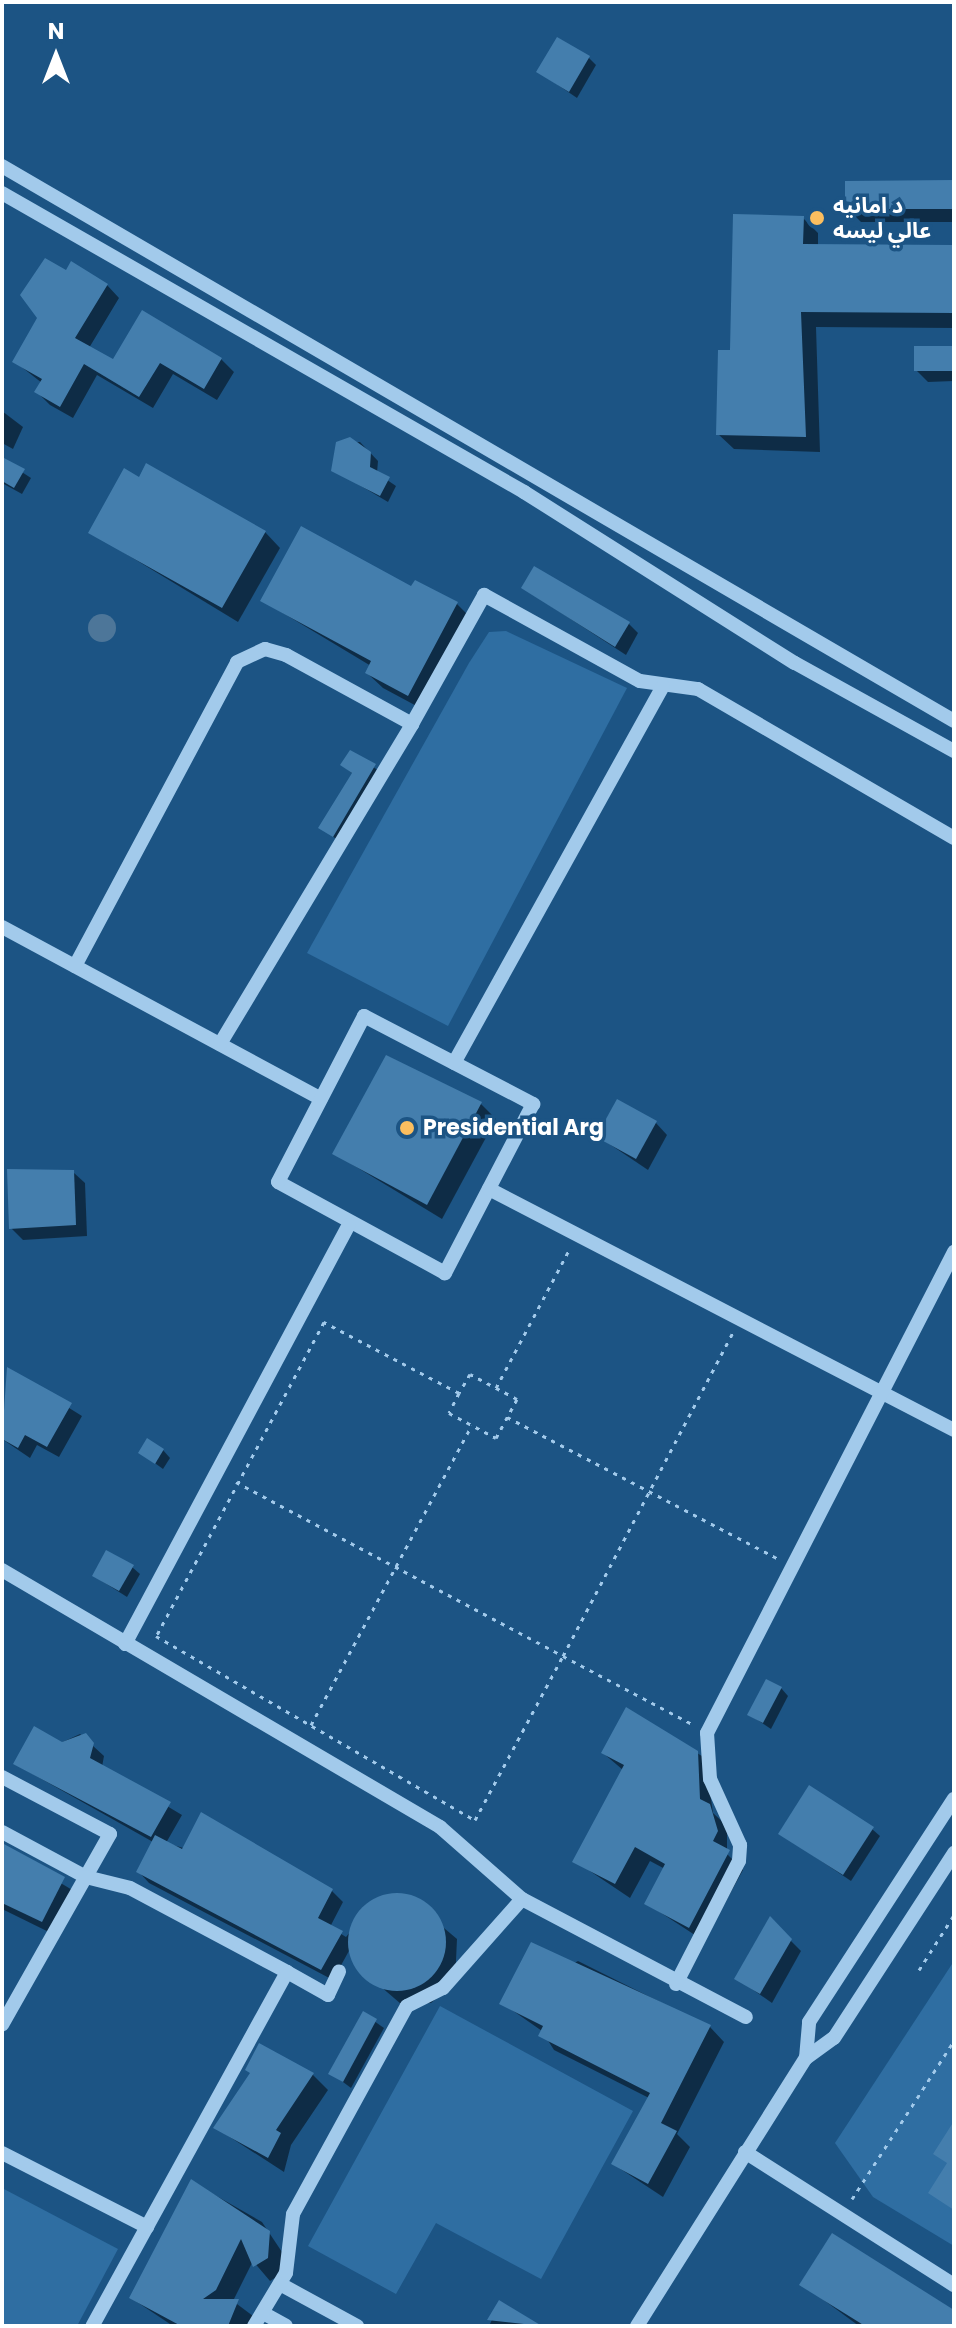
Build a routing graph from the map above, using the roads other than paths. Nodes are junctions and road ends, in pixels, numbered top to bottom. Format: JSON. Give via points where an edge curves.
{"nodes":[{"id":1,"x":2,"y":166,"type":"edge"},
{"id":2,"x":31,"y":183,"type":"junction"},
{"id":3,"x":2,"y":193,"type":"edge"},
{"id":4,"x":19,"y":203,"type":"junction"},
{"id":5,"x":639,"y":539,"type":"junction"},
{"id":6,"x":627,"y":556,"type":"junction"},
{"id":7,"x":663,"y":686,"type":"junction"},
{"id":8,"x":954,"y":721,"type":"edge"},
{"id":9,"x":412,"y":724,"type":"junction"},
{"id":10,"x":954,"y":751,"type":"edge"},
{"id":11,"x":954,"y":838,"type":"edge"},
{"id":12,"x":4,"y":932,"type":"edge"},
{"id":13,"x":75,"y":966,"type":"junction"},
{"id":14,"x":220,"y":1044,"type":"junction"},
{"id":15,"x":454,"y":1063,"type":"junction"},
{"id":16,"x":321,"y":1099,"type":"junction"},
{"id":17,"x":489,"y":1189,"type":"junction"},
{"id":18,"x":349,"y":1225,"type":"junction"},
{"id":19,"x":954,"y":1252,"type":"edge"},
{"id":20,"x":881,"y":1387,"type":"junction"},
{"id":21,"x":954,"y":1430,"type":"edge"},
{"id":22,"x":2,"y":1570,"type":"edge"},
{"id":23,"x":125,"y":1644,"type":"junction"},
{"id":24,"x":2,"y":1777,"type":"edge"},
{"id":25,"x":954,"y":1799,"type":"edge"},
{"id":26,"x":2,"y":1832,"type":"edge"},
{"id":27,"x":954,"y":1853,"type":"edge"},
{"id":28,"x":86,"y":1877,"type":"junction"},
{"id":29,"x":522,"y":1899,"type":"junction"},
{"id":30,"x":339,"y":1971,"type":"dead end"},
{"id":31,"x":287,"y":1972,"type":"junction"},
{"id":32,"x":676,"y":1984,"type":"junction"},
{"id":33,"x":746,"y":2017,"type":"dead end"},
{"id":34,"x":3,"y":2019,"type":"edge"},
{"id":35,"x":806,"y":2058,"type":"junction"},
{"id":36,"x":745,"y":2152,"type":"junction"},
{"id":37,"x":2,"y":2153,"type":"edge"},
{"id":38,"x":147,"y":2227,"type":"junction"},
{"id":39,"x":280,"y":2284,"type":"junction"},
{"id":40,"x":954,"y":2285,"type":"edge"},
{"id":41,"x":263,"y":2313,"type":"junction"},
{"id":42,"x":92,"y":2326,"type":"edge"},
{"id":43,"x":254,"y":2326,"type":"edge"},
{"id":44,"x":286,"y":2326,"type":"edge"},
{"id":45,"x":357,"y":2326,"type":"edge"},
{"id":46,"x":637,"y":2326,"type":"edge"}],
"edges":[{"from":1,"to":2,"type":"street"},
{"from":2,"to":4,"type":"street"},
{"from":2,"to":5,"type":"street"},
{"from":3,"to":4,"type":"street"},
{"from":4,"to":6,"type":"street"},
{"from":5,"to":6,"type":"street"},
{"from":5,"to":8,"type":"street"},
{"from":6,"to":10,"type":"street","via":[[795,663]]},
{"from":7,"to":9,"type":"street","via":[[640,681],[484,595]]},
{"from":7,"to":11,"type":"street","via":[[698,689]]},
{"from":7,"to":15,"type":"street"},
{"from":9,"to":13,"type":"street","via":[[286,655],[265,649],[237,662]]},
{"from":9,"to":14,"type":"street"},
{"from":12,"to":13,"type":"street"},
{"from":13,"to":14,"type":"street"},
{"from":14,"to":16,"type":"street"},
{"from":15,"to":16,"type":"street","via":[[364,1016]]},
{"from":15,"to":17,"type":"street","via":[[533,1104]]},
{"from":16,"to":18,"type":"street","via":[[278,1182]]},
{"from":17,"to":18,"type":"street","via":[[445,1273]]},
{"from":17,"to":20,"type":"street"},
{"from":18,"to":23,"type":"street"},
{"from":19,"to":20,"type":"street"},
{"from":20,"to":21,"type":"street"},
{"from":20,"to":32,"type":"street","via":[[707,1733],[710,1779],[740,1845],[739,1861]]},
{"from":22,"to":23,"type":"street"},
{"from":23,"to":29,"type":"street","via":[[440,1827]]},
{"from":24,"to":28,"type":"street","via":[[110,1834]]},
{"from":25,"to":35,"type":"street","via":[[809,2022]]},
{"from":26,"to":28,"type":"street"},
{"from":27,"to":35,"type":"street","via":[[834,2038]]},
{"from":28,"to":31,"type":"street","via":[[130,1888]]},
{"from":28,"to":34,"type":"street"},
{"from":29,"to":32,"type":"street"},
{"from":29,"to":39,"type":"street","via":[[443,1988],[407,2006],[293,2214],[292,2254]]},
{"from":30,"to":31,"type":"street","via":[[328,1995]]},
{"from":31,"to":38,"type":"street"},
{"from":32,"to":33,"type":"street"},
{"from":35,"to":36,"type":"street"},
{"from":36,"to":40,"type":"street"},
{"from":36,"to":46,"type":"street"},
{"from":37,"to":38,"type":"street"},
{"from":38,"to":42,"type":"street"},
{"from":39,"to":41,"type":"street"},
{"from":39,"to":45,"type":"street"},
{"from":41,"to":43,"type":"street"},
{"from":41,"to":44,"type":"street"}]}
